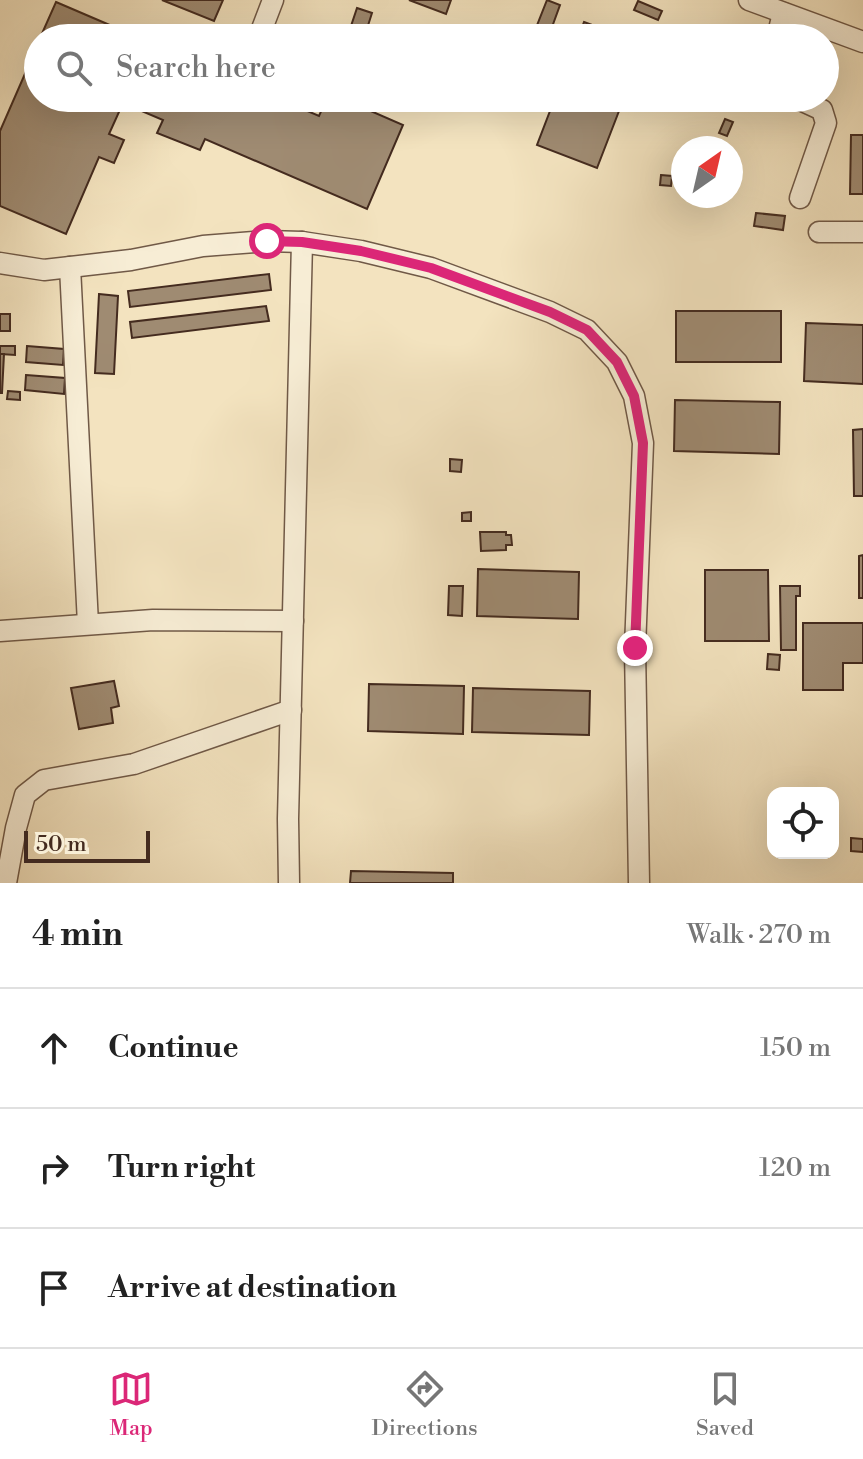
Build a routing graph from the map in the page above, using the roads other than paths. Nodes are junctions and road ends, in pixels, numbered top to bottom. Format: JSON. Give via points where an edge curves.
{"nodes":[{"id":1,"x":273,"y":0,"type":"edge"},
{"id":2,"x":749,"y":0,"type":"edge"},
{"id":3,"x":783,"y":13,"type":"junction"},
{"id":4,"x":264,"y":24,"type":"edge"},
{"id":5,"x":780,"y":24,"type":"edge"},
{"id":6,"x":813,"y":24,"type":"edge"},
{"id":7,"x":839,"y":33,"type":"edge"},
{"id":8,"x":863,"y":42,"type":"edge"},
{"id":9,"x":823,"y":112,"type":"edge"},
{"id":10,"x":800,"y":198,"type":"dead end"},
{"id":11,"x":819,"y":232,"type":"dead end"},
{"id":12,"x":863,"y":232,"type":"edge"},
{"id":13,"x":302,"y":242,"type":"junction"},
{"id":14,"x":0,"y":263,"type":"edge"},
{"id":15,"x":70,"y":267,"type":"junction"},
{"id":16,"x":293,"y":621,"type":"junction"},
{"id":17,"x":88,"y":624,"type":"junction"},
{"id":18,"x":0,"y":631,"type":"edge"},
{"id":19,"x":291,"y":710,"type":"junction"},
{"id":20,"x":6,"y":883,"type":"edge"},
{"id":21,"x":289,"y":883,"type":"edge"},
{"id":22,"x":639,"y":883,"type":"edge"}],
"edges":[{"from":1,"to":4,"type":"street"},
{"from":2,"to":3,"type":"street"},
{"from":3,"to":5,"type":"street"},
{"from":3,"to":6,"type":"street"},
{"from":7,"to":8,"type":"street"},
{"from":9,"to":10,"type":"street","via":[[826,123]]},
{"from":11,"to":12,"type":"street"},
{"from":13,"to":15,"type":"street","via":[[203,246]]},
{"from":13,"to":16,"type":"street"},
{"from":13,"to":22,"type":"street","via":[[431,268],[550,312],[587,330],[617,362],[634,396],[643,443],[635,648]]},
{"from":14,"to":15,"type":"street","via":[[44,270]]},
{"from":15,"to":17,"type":"street"},
{"from":16,"to":17,"type":"street"},
{"from":16,"to":19,"type":"street"},
{"from":17,"to":18,"type":"street"},
{"from":19,"to":20,"type":"street","via":[[134,764],[44,780],[25,795]]},
{"from":19,"to":21,"type":"street"}]}
